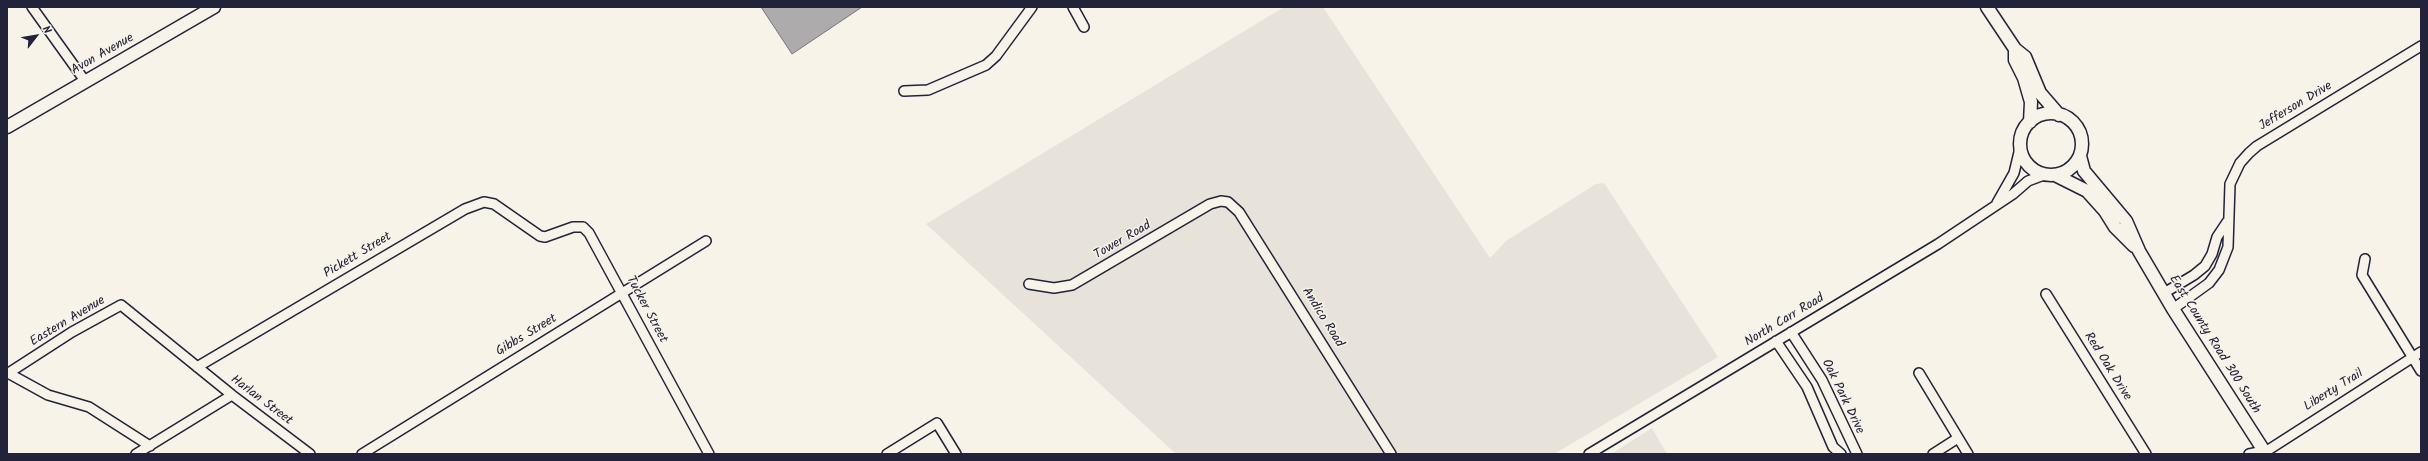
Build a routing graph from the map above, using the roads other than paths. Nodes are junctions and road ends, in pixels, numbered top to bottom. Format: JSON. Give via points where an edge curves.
{"nodes":[{"id":1,"x":32,"y":7,"type":"edge"},
{"id":2,"x":214,"y":7,"type":"edge"},
{"id":3,"x":1032,"y":7,"type":"edge"},
{"id":4,"x":1073,"y":7,"type":"edge"},
{"id":5,"x":1987,"y":7,"type":"edge"},
{"id":6,"x":1084,"y":27,"type":"dead end"},
{"id":7,"x":2421,"y":46,"type":"edge"},
{"id":8,"x":2015,"y":49,"type":"junction"},
{"id":9,"x":85,"y":81,"type":"junction"},
{"id":10,"x":904,"y":91,"type":"dead end"},
{"id":11,"x":2059,"y":115,"type":"junction"},
{"id":12,"x":2030,"y":122,"type":"junction"},
{"id":13,"x":7,"y":127,"type":"edge"},
{"id":14,"x":2020,"y":148,"type":"junction"},
{"id":15,"x":2080,"y":156,"type":"junction"},
{"id":16,"x":2050,"y":175,"type":"junction"},
{"id":17,"x":1225,"y":202,"type":"joint"},
{"id":18,"x":1992,"y":208,"type":"junction"},
{"id":19,"x":2228,"y":222,"type":"junction"},
{"id":20,"x":534,"y":231,"type":"joint"},
{"id":21,"x":706,"y":241,"type":"dead end"},
{"id":22,"x":2139,"y":251,"type":"junction"},
{"id":23,"x":2365,"y":259,"type":"dead end"},
{"id":24,"x":1029,"y":284,"type":"dead end"},
{"id":25,"x":623,"y":293,"type":"junction"},
{"id":26,"x":2164,"y":293,"type":"junction"},
{"id":27,"x":2046,"y":294,"type":"dead end"},
{"id":28,"x":2173,"y":309,"type":"junction"},
{"id":29,"x":1791,"y":332,"type":"junction"},
{"id":30,"x":1776,"y":341,"type":"junction"},
{"id":31,"x":2421,"y":352,"type":"edge"},
{"id":32,"x":2412,"y":357,"type":"junction"},
{"id":33,"x":197,"y":367,"type":"junction"},
{"id":34,"x":2421,"y":371,"type":"edge"},
{"id":35,"x":1919,"y":373,"type":"dead end"},
{"id":36,"x":8,"y":374,"type":"edge"},
{"id":37,"x":232,"y":395,"type":"junction"},
{"id":38,"x":1958,"y":438,"type":"junction"},
{"id":39,"x":150,"y":446,"type":"junction"},
{"id":40,"x":1833,"y":451,"type":"edge"},
{"id":41,"x":2264,"y":453,"type":"edge"},
{"id":42,"x":136,"y":454,"type":"edge"},
{"id":43,"x":310,"y":454,"type":"edge"},
{"id":44,"x":362,"y":454,"type":"edge"},
{"id":45,"x":709,"y":454,"type":"edge"},
{"id":46,"x":887,"y":454,"type":"edge"},
{"id":47,"x":956,"y":454,"type":"edge"},
{"id":48,"x":1391,"y":454,"type":"edge"},
{"id":49,"x":1589,"y":454,"type":"edge"},
{"id":50,"x":1841,"y":454,"type":"edge"},
{"id":51,"x":1857,"y":454,"type":"edge"},
{"id":52,"x":1933,"y":454,"type":"edge"},
{"id":53,"x":1968,"y":454,"type":"edge"},
{"id":54,"x":2146,"y":454,"type":"edge"},
{"id":55,"x":2249,"y":454,"type":"edge"}],
"edges":[{"from":1,"to":9,"type":"street"},
{"from":2,"to":9,"type":"street","name":"Avon Avenue"},
{"from":3,"to":10,"type":"street","via":[[996,56],[986,65],[928,90]]},
{"from":4,"to":6,"type":"street"},
{"from":5,"to":8,"type":"street"},
{"from":7,"to":19,"type":"street","name":"Jefferson Drive","via":[[2257,146],[2240,163],[2232,179],[2228,193]]},
{"from":8,"to":11,"type":"street","via":[[2025,58],[2040,93]]},
{"from":8,"to":12,"type":"street","via":[[2015,60],[2024,78],[2031,102]]},
{"from":9,"to":13,"type":"street","name":"Avon Avenue"},
{"from":11,"to":12,"type":"street","via":[[2044,115]]},
{"from":11,"to":15,"type":"street","via":[[2070,121],[2078,131],[2081,139]]},
{"from":12,"to":14,"type":"street","via":[[2022,134]]},
{"from":14,"to":16,"type":"street","via":[[2028,165]]},
{"from":14,"to":18,"type":"street","name":"North Carr Road","via":[[2009,185]]},
{"from":15,"to":16,"type":"street","via":[[2070,169]]},
{"from":15,"to":22,"type":"street","name":"East County Road 300 South","via":[[2084,171],[2126,221]]},
{"from":16,"to":18,"type":"street","name":"North Carr Road","via":[[2028,181]]},
{"from":16,"to":22,"type":"street","name":"East County Road 300 South","via":[[2087,191],[2115,227]]},
{"from":17,"to":24,"type":"street","name":"Tower Road","via":[[1210,204],[1072,285],[1054,288]]},
{"from":17,"to":48,"type":"street","name":"Andico Road","via":[[1239,212]]},
{"from":18,"to":29,"type":"street","name":"North Carr Road","via":[[1938,244]]},
{"from":19,"to":26,"type":"street","via":[[2217,237],[2205,266]]},
{"from":19,"to":28,"type":"street","name":"Jefferson Drive","via":[[2228,246],[2219,270],[2209,283]]},
{"from":20,"to":25,"type":"street","name":"Tucker Street","via":[[545,238],[573,227],[583,227],[589,233]]},
{"from":20,"to":33,"type":"street","name":"Pickett Street","via":[[494,204],[484,202],[465,209]]},
{"from":21,"to":25,"type":"street","name":"Gibbs Street"},
{"from":22,"to":26,"type":"street","name":"East County Road 300 South"},
{"from":23,"to":32,"type":"street","via":[[2362,275]]},
{"from":25,"to":44,"type":"street","name":"Gibbs Street"},
{"from":25,"to":45,"type":"street","name":"Tucker Street"},
{"from":26,"to":28,"type":"street","name":"East County Road 300 South"},
{"from":27,"to":54,"type":"street","name":"Red Oak Drive"},
{"from":28,"to":41,"type":"street","name":"East County Road 300 South"},
{"from":29,"to":30,"type":"street","name":"North Carr Road"},
{"from":29,"to":51,"type":"street","name":"Oak Park Drive","via":[[1822,380]]},
{"from":30,"to":40,"type":"street","name":"Oak Park Drive","via":[[1807,388]]},
{"from":30,"to":49,"type":"street","name":"North Carr Road"},
{"from":31,"to":32,"type":"street","name":"Liberty Trail"},
{"from":32,"to":34,"type":"street"},
{"from":32,"to":41,"type":"street","name":"Liberty Trail"},
{"from":33,"to":36,"type":"street","name":"Eastern Avenue","via":[[121,305],[72,332]]},
{"from":33,"to":37,"type":"street","name":"Harlan Street"},
{"from":35,"to":38,"type":"street"},
{"from":36,"to":39,"type":"street","via":[[48,395],[68,399],[90,408]]},
{"from":37,"to":39,"type":"street"},
{"from":37,"to":43,"type":"street","name":"Harlan Street"},
{"from":38,"to":52,"type":"street"},
{"from":38,"to":53,"type":"street"},
{"from":39,"to":42,"type":"street"},
{"from":40,"to":50,"type":"street","name":"Oak Park Drive"},
{"from":41,"to":55,"type":"street"},
{"from":46,"to":47,"type":"street","via":[[937,423]]}]}
